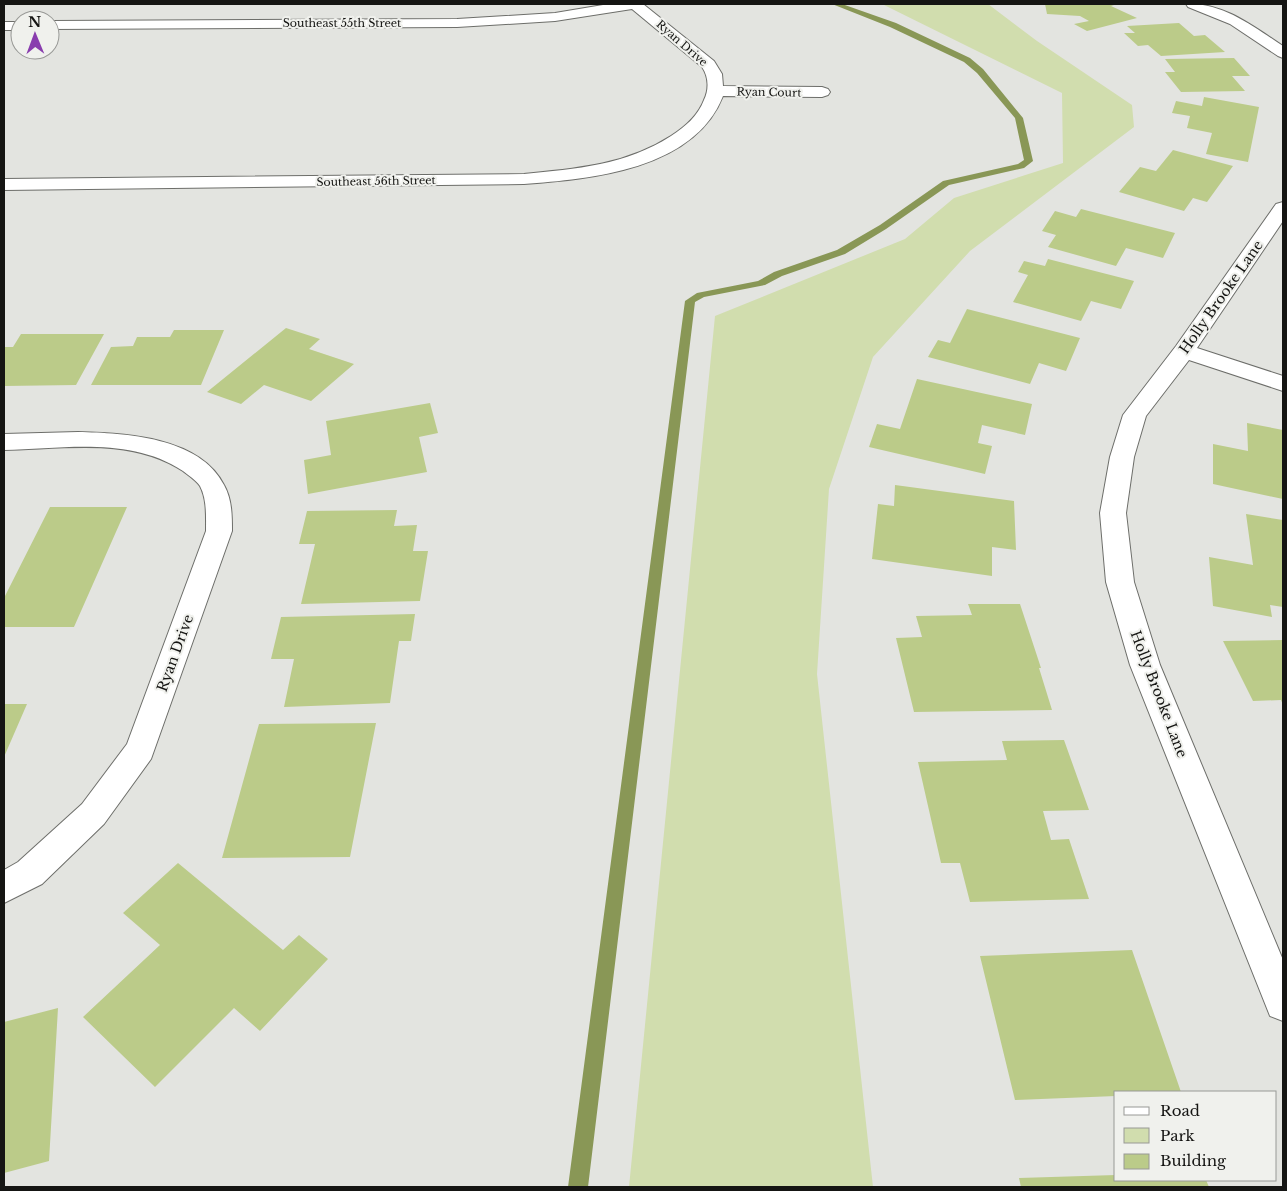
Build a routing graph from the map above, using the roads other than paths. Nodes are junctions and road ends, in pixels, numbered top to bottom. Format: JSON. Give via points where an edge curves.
{"nodes":[{"id":1,"x":634,"y":4,"type":"edge"},
{"id":2,"x":1194,"y":4,"type":"edge"},
{"id":3,"x":60,"y":25,"type":"edge"},
{"id":4,"x":1283,"y":53,"type":"edge"},
{"id":5,"x":716,"y":91,"type":"junction"},
{"id":6,"x":822,"y":92,"type":"dead end"},
{"id":7,"x":4,"y":185,"type":"edge"},
{"id":8,"x":1283,"y":208,"type":"edge"},
{"id":9,"x":1184,"y":351,"type":"junction"},
{"id":10,"x":1283,"y":384,"type":"edge"},
{"id":11,"x":4,"y":442,"type":"edge"},
{"id":12,"x":4,"y":887,"type":"edge"},
{"id":13,"x":1283,"y":1003,"type":"edge"}],
"edges":[{"from":1,"to":3,"type":"street","name":"Southeast 55th Street","via":[[555,17],[466,22]]},
{"from":1,"to":5,"type":"street","name":"Ryan Drive","via":[[708,64],[715,77]]},
{"from":2,"to":4,"type":"street","via":[[1235,22]]},
{"from":5,"to":6,"type":"street","name":"Ryan Court"},
{"from":5,"to":7,"type":"street","name":"Southeast 56th Street","via":[[707,114],[674,142],[622,165],[574,175],[524,179]]},
{"from":8,"to":9,"type":"street","name":"Holly Brooke Lane"},
{"from":9,"to":10,"type":"street"},
{"from":9,"to":13,"type":"street","name":"Holly Brooke Lane","via":[[1135,415],[1122,457],[1113,513],[1120,582],[1145,665]]},
{"from":11,"to":12,"type":"street","name":"Ryan Drive","via":[[113,440],[157,447],[186,460],[208,479],[219,507],[219,531],[140,750],[93,814],[30,873]]}]}
